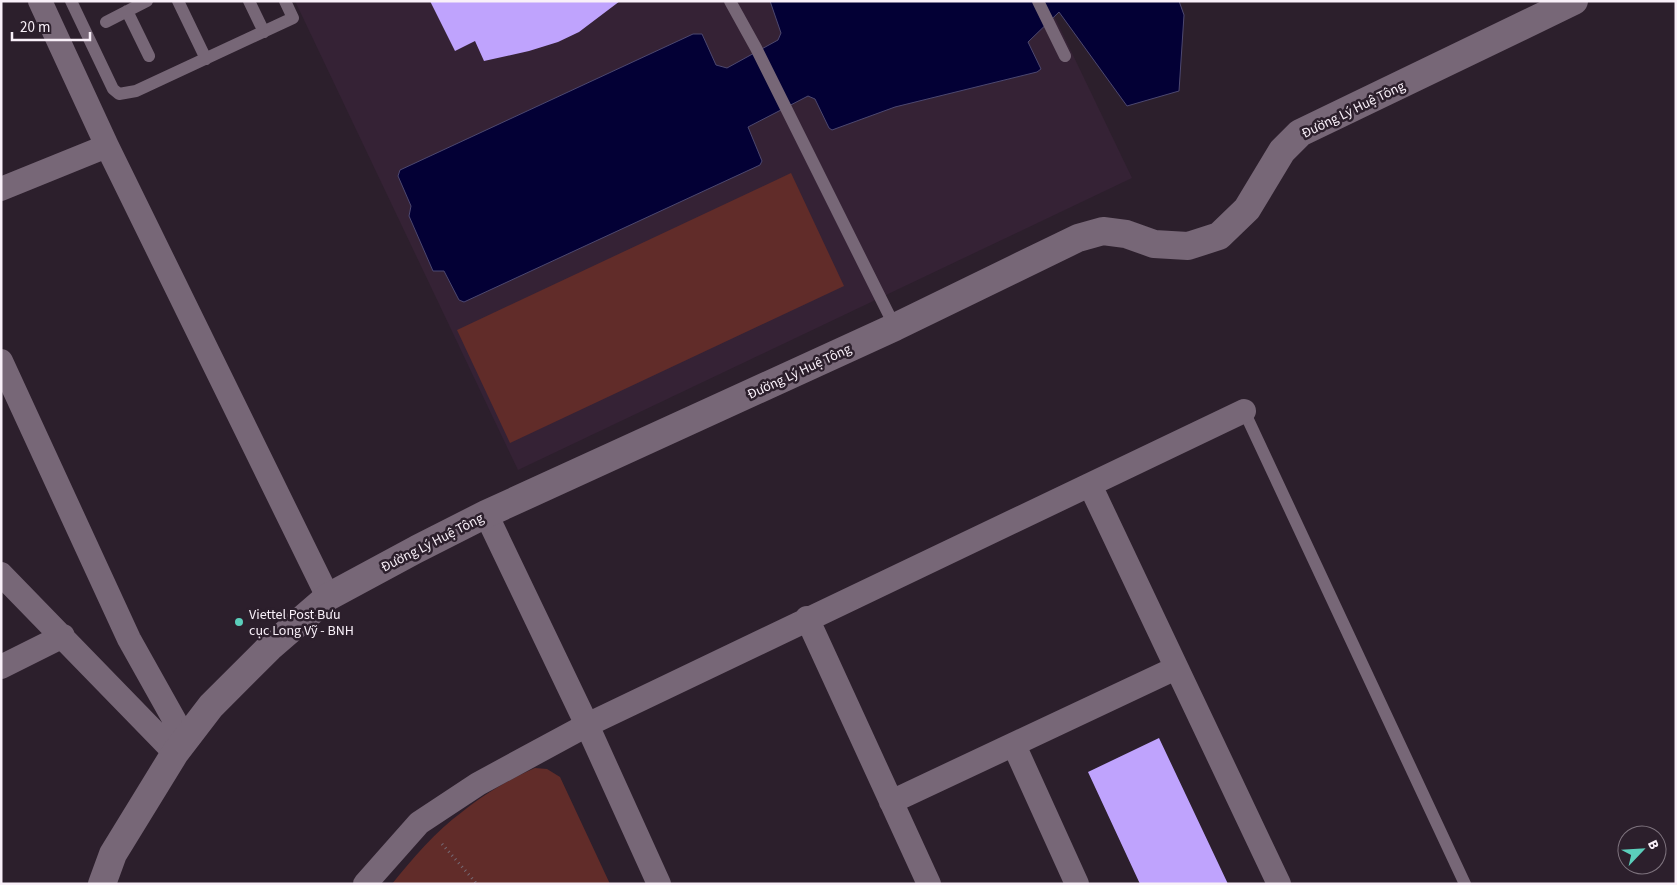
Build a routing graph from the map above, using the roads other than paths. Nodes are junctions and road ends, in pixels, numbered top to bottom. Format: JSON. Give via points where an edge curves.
{"nodes":[{"id":1,"x":40,"y":1,"type":"edge"},
{"id":2,"x":71,"y":1,"type":"edge"},
{"id":3,"x":147,"y":1,"type":"edge"},
{"id":4,"x":178,"y":1,"type":"edge"},
{"id":5,"x":249,"y":1,"type":"edge"},
{"id":6,"x":285,"y":1,"type":"edge"},
{"id":7,"x":730,"y":1,"type":"edge"},
{"id":8,"x":1038,"y":1,"type":"edge"},
{"id":9,"x":1574,"y":1,"type":"edge"},
{"id":10,"x":127,"y":11,"type":"junction"},
{"id":11,"x":106,"y":22,"type":"dead end"},
{"id":12,"x":264,"y":32,"type":"junction"},
{"id":13,"x":149,"y":56,"type":"dead end"},
{"id":14,"x":1065,"y":56,"type":"dead end"},
{"id":15,"x":206,"y":58,"type":"junction"},
{"id":16,"x":107,"y":146,"type":"junction"},
{"id":17,"x":1,"y":189,"type":"edge"},
{"id":18,"x":895,"y":327,"type":"junction"},
{"id":19,"x":1,"y":361,"type":"edge"},
{"id":20,"x":1244,"y":411,"type":"joint"},
{"id":21,"x":1090,"y":485,"type":"junction"},
{"id":22,"x":486,"y":514,"type":"junction"},
{"id":23,"x":1,"y":574,"type":"edge"},
{"id":24,"x":328,"y":597,"type":"junction"},
{"id":25,"x":807,"y":618,"type":"junction"},
{"id":26,"x":63,"y":636,"type":"junction"},
{"id":27,"x":1,"y":667,"type":"edge"},
{"id":28,"x":1176,"y":668,"type":"junction"},
{"id":29,"x":587,"y":725,"type":"junction"},
{"id":30,"x":1014,"y":745,"type":"junction"},
{"id":31,"x":180,"y":746,"type":"junction"},
{"id":32,"x":891,"y":802,"type":"junction"},
{"id":33,"x":102,"y":884,"type":"edge"},
{"id":34,"x":365,"y":884,"type":"edge"},
{"id":35,"x":659,"y":884,"type":"edge"},
{"id":36,"x":928,"y":884,"type":"edge"},
{"id":37,"x":1077,"y":884,"type":"edge"},
{"id":38,"x":1279,"y":884,"type":"edge"},
{"id":39,"x":1465,"y":884,"type":"edge"}],
"edges":[{"from":1,"to":16,"type":"street"},
{"from":2,"to":15,"type":"lane","via":[[113,89],[119,94],[136,91]]},
{"from":3,"to":10,"type":"lane"},
{"from":4,"to":15,"type":"lane"},
{"from":5,"to":12,"type":"lane"},
{"from":6,"to":12,"type":"lane","via":[[293,18]]},
{"from":7,"to":18,"type":"lane"},
{"from":8,"to":14,"type":"lane"},
{"from":9,"to":18,"type":"main road","name":"Đường Lý Huệ Tông","via":[[1300,133],[1282,151],[1247,209],[1219,236],[1188,246],[1154,244],[1126,234],[1103,231],[1078,238]]},
{"from":10,"to":11,"type":"lane"},
{"from":10,"to":13,"type":"lane"},
{"from":12,"to":15,"type":"lane"},
{"from":16,"to":17,"type":"street"},
{"from":16,"to":24,"type":"street"},
{"from":18,"to":22,"type":"main road","name":"Đường Lý Huệ Tông"},
{"from":19,"to":31,"type":"street"},
{"from":20,"to":21,"type":"street"},
{"from":20,"to":39,"type":"lane"},
{"from":21,"to":25,"type":"street"},
{"from":21,"to":28,"type":"street"},
{"from":22,"to":24,"type":"main road","name":"Đường Lý Huệ Tông"},
{"from":22,"to":29,"type":"street"},
{"from":23,"to":26,"type":"street"},
{"from":24,"to":31,"type":"main road","name":"Đường Lý Huệ Tông","via":[[238,677]]},
{"from":25,"to":29,"type":"street"},
{"from":25,"to":32,"type":"street"},
{"from":26,"to":27,"type":"street"},
{"from":26,"to":31,"type":"street"},
{"from":28,"to":30,"type":"street"},
{"from":28,"to":38,"type":"street"},
{"from":29,"to":34,"type":"street","via":[[478,784],[418,823]]},
{"from":29,"to":35,"type":"street"},
{"from":30,"to":32,"type":"street"},
{"from":30,"to":37,"type":"street"},
{"from":31,"to":33,"type":"main road","name":"Đường Lý Huệ Tông","via":[[113,854]]},
{"from":32,"to":36,"type":"street"}]}
